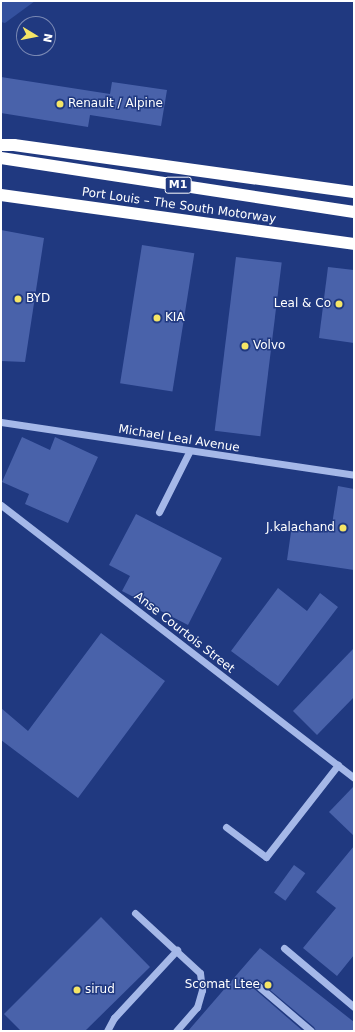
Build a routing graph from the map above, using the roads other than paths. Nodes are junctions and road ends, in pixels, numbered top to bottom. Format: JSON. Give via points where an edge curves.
{"nodes":[{"id":1,"x":1,"y":145,"type":"edge"},
{"id":2,"x":1,"y":158,"type":"edge"},
{"id":3,"x":354,"y":192,"type":"edge"},
{"id":4,"x":1,"y":195,"type":"edge"},
{"id":5,"x":354,"y":212,"type":"edge"},
{"id":6,"x":354,"y":244,"type":"edge"},
{"id":7,"x":1,"y":422,"type":"edge"},
{"id":8,"x":189,"y":452,"type":"junction"},
{"id":9,"x":354,"y":475,"type":"edge"},
{"id":10,"x":1,"y":505,"type":"edge"},
{"id":11,"x":159,"y":512,"type":"dead end"},
{"id":12,"x":338,"y":765,"type":"junction"},
{"id":13,"x":354,"y":778,"type":"edge"},
{"id":14,"x":226,"y":827,"type":"dead end"},
{"id":15,"x":135,"y":913,"type":"dead end"},
{"id":16,"x":284,"y":948,"type":"dead end"},
{"id":17,"x":177,"y":950,"type":"junction"},
{"id":18,"x":256,"y":984,"type":"dead end"},
{"id":19,"x":354,"y":1007,"type":"edge"},
{"id":20,"x":108,"y":1031,"type":"edge"},
{"id":21,"x":176,"y":1031,"type":"edge"},
{"id":22,"x":310,"y":1031,"type":"edge"}],
"edges":[{"from":1,"to":3,"type":"highway"},
{"from":2,"to":5,"type":"highway","name":"Port Louis – The South Motorway","number":"M1"},
{"from":4,"to":6,"type":"highway","name":"Port Louis – The South Motorway"},
{"from":7,"to":8,"type":"street","name":"Michael Leal Avenue"},
{"from":8,"to":9,"type":"street","name":"Michael Leal Avenue"},
{"from":8,"to":11,"type":"street"},
{"from":10,"to":12,"type":"street","name":"Anse Courtois Street"},
{"from":12,"to":13,"type":"street","name":"Anse Courtois Street"},
{"from":12,"to":14,"type":"street","via":[[266,857]]},
{"from":15,"to":17,"type":"street"},
{"from":16,"to":19,"type":"street"},
{"from":17,"to":20,"type":"street","via":[[114,1018]]},
{"from":17,"to":21,"type":"street","via":[[200,973],[202,990],[197,1007]]},
{"from":18,"to":22,"type":"street"}]}
